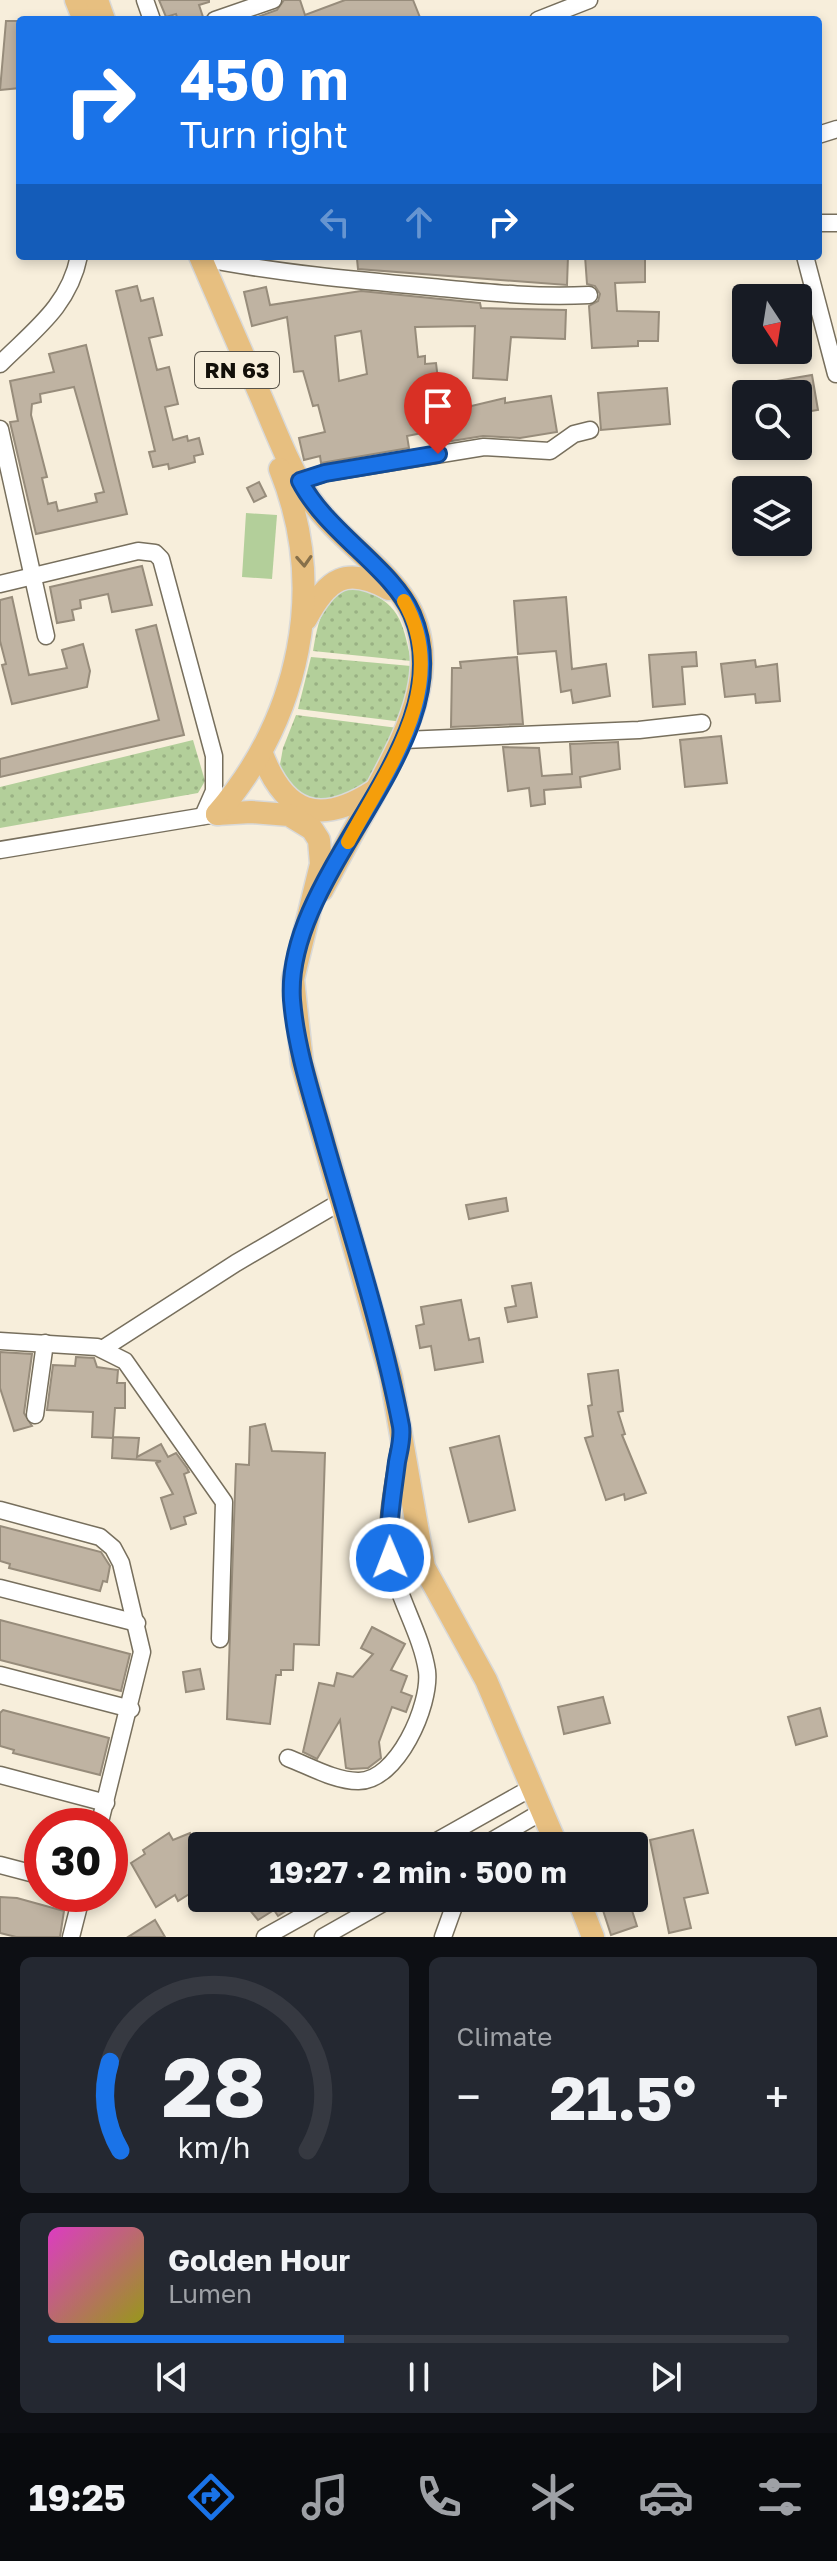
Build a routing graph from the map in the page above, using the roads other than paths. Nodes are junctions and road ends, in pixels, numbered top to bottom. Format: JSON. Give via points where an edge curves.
{"nodes":[{"id":1,"x":273,"y":0,"type":"edge"},
{"id":2,"x":589,"y":0,"type":"edge"},
{"id":3,"x":227,"y":16,"type":"edge"},
{"id":4,"x":548,"y":16,"type":"edge"},
{"id":5,"x":78,"y":260,"type":"edge"},
{"id":6,"x":197,"y":260,"type":"edge"},
{"id":7,"x":211,"y":260,"type":"edge"},
{"id":8,"x":806,"y":260,"type":"edge"},
{"id":9,"x":589,"y":295,"type":"dead end"},
{"id":10,"x":0,"y":364,"type":"edge"},
{"id":11,"x":836,"y":374,"type":"edge"},
{"id":12,"x":0,"y":429,"type":"edge"},
{"id":13,"x":590,"y":430,"type":"dead end"},
{"id":14,"x":294,"y":483,"type":"junction"},
{"id":15,"x":34,"y":577,"type":"junction"},
{"id":16,"x":0,"y":584,"type":"edge"},
{"id":17,"x":401,"y":595,"type":"junction"},
{"id":18,"x":298,"y":634,"type":"junction"},
{"id":19,"x":46,"y":636,"type":"dead end"},
{"id":20,"x":702,"y":723,"type":"dead end"},
{"id":21,"x":404,"y":740,"type":"junction"},
{"id":22,"x":262,"y":754,"type":"junction"},
{"id":23,"x":376,"y":790,"type":"junction"},
{"id":24,"x":291,"y":809,"type":"junction"},
{"id":25,"x":210,"y":815,"type":"junction"},
{"id":26,"x":0,"y":850,"type":"edge"},
{"id":27,"x":306,"y":919,"type":"junction"},
{"id":28,"x":342,"y":1201,"type":"junction"},
{"id":29,"x":0,"y":1341,"type":"edge"},
{"id":30,"x":45,"y":1343,"type":"junction"},
{"id":31,"x":104,"y":1348,"type":"junction"},
{"id":32,"x":35,"y":1415,"type":"dead end"},
{"id":33,"x":402,"y":1432,"type":"junction"},
{"id":34,"x":0,"y":1510,"type":"edge"},
{"id":35,"x":0,"y":1588,"type":"edge"},
{"id":36,"x":137,"y":1623,"type":"junction"},
{"id":37,"x":220,"y":1639,"type":"dead end"},
{"id":38,"x":0,"y":1675,"type":"edge"},
{"id":39,"x":131,"y":1709,"type":"junction"},
{"id":40,"x":288,"y":1758,"type":"dead end"},
{"id":41,"x":0,"y":1775,"type":"edge"},
{"id":42,"x":533,"y":1787,"type":"junction"},
{"id":43,"x":106,"y":1803,"type":"junction"},
{"id":44,"x":104,"y":1808,"type":"edge"},
{"id":45,"x":543,"y":1811,"type":"junction"},
{"id":46,"x":476,"y":1819,"type":"junction"},
{"id":47,"x":453,"y":1832,"type":"edge"},
{"id":48,"x":481,"y":1832,"type":"edge"},
{"id":49,"x":507,"y":1832,"type":"edge"},
{"id":50,"x":551,"y":1832,"type":"edge"},
{"id":51,"x":0,"y":1865,"type":"edge"},
{"id":52,"x":24,"y":1871,"type":"edge"},
{"id":53,"x":77,"y":1912,"type":"edge"},
{"id":54,"x":310,"y":1912,"type":"edge"},
{"id":55,"x":367,"y":1912,"type":"edge"},
{"id":56,"x":452,"y":1912,"type":"edge"},
{"id":57,"x":583,"y":1912,"type":"edge"},
{"id":58,"x":71,"y":1937,"type":"edge"},
{"id":59,"x":265,"y":1937,"type":"edge"},
{"id":60,"x":323,"y":1937,"type":"edge"},
{"id":61,"x":443,"y":1937,"type":"edge"},
{"id":62,"x":593,"y":1937,"type":"edge"}],
"edges":[{"from":1,"to":3,"type":"street"},
{"from":2,"to":4,"type":"street"},
{"from":5,"to":10,"type":"street","via":[[59,307]]},
{"from":6,"to":14,"type":"main road","number":"RN 63"},
{"from":7,"to":9,"type":"street","via":[[270,272],[376,282]]},
{"from":8,"to":11,"type":"street"},
{"from":12,"to":15,"type":"street"},
{"from":13,"to":14,"type":"street","via":[[550,451],[484,447],[325,473]]},
{"from":14,"to":17,"type":"main road","number":"RN 63"},
{"from":14,"to":18,"type":"main road","one_way":true,"via":[[304,548]]},
{"from":15,"to":16,"type":"street"},
{"from":15,"to":19,"type":"street"},
{"from":15,"to":25,"type":"street","via":[[138,551],[161,559],[214,756]]},
{"from":17,"to":18,"type":"main road","via":[[369,579],[341,579],[318,596]]},
{"from":17,"to":21,"type":"main road","number":"RN 63","via":[[412,615],[422,667]]},
{"from":18,"to":22,"type":"main road","via":[[281,709]]},
{"from":20,"to":21,"type":"street"},
{"from":21,"to":23,"type":"main road","number":"RN 63"},
{"from":22,"to":24,"type":"main road"},
{"from":22,"to":25,"type":"main road"},
{"from":23,"to":24,"type":"main road","via":[[332,812]]},
{"from":23,"to":27,"type":"main road","number":"RN 63"},
{"from":24,"to":25,"type":"main road"},
{"from":24,"to":27,"type":"main road","via":[[319,840],[321,864]]},
{"from":25,"to":26,"type":"street"},
{"from":27,"to":28,"type":"main road","number":"RN 63","via":[[292,999],[302,1063]]},
{"from":28,"to":31,"type":"street"},
{"from":28,"to":33,"type":"main road","number":"RN 63"},
{"from":29,"to":30,"type":"street"},
{"from":30,"to":31,"type":"street"},
{"from":30,"to":32,"type":"street"},
{"from":31,"to":37,"type":"street","via":[[125,1361],[224,1502]]},
{"from":33,"to":40,"type":"street","via":[[389,1543],[427,1670],[422,1712],[393,1763],[373,1779],[347,1780]]},
{"from":33,"to":42,"type":"main road","number":"RN 63","via":[[424,1567],[479,1666]]},
{"from":34,"to":36,"type":"street","via":[[107,1542],[121,1563]]},
{"from":35,"to":36,"type":"street"},
{"from":36,"to":39,"type":"street","via":[[141,1666]]},
{"from":38,"to":39,"type":"street"},
{"from":39,"to":43,"type":"street"},
{"from":41,"to":43,"type":"street"},
{"from":42,"to":45,"type":"main road","number":"RN 63"},
{"from":42,"to":46,"type":"street"},
{"from":43,"to":44,"type":"street"},
{"from":45,"to":49,"type":"street"},
{"from":45,"to":50,"type":"main road","number":"RN 63"},
{"from":46,"to":47,"type":"street"},
{"from":46,"to":48,"type":"street"},
{"from":51,"to":52,"type":"street"},
{"from":53,"to":58,"type":"street"},
{"from":54,"to":59,"type":"street"},
{"from":55,"to":60,"type":"street"},
{"from":56,"to":61,"type":"street"},
{"from":57,"to":62,"type":"main road"}]}
